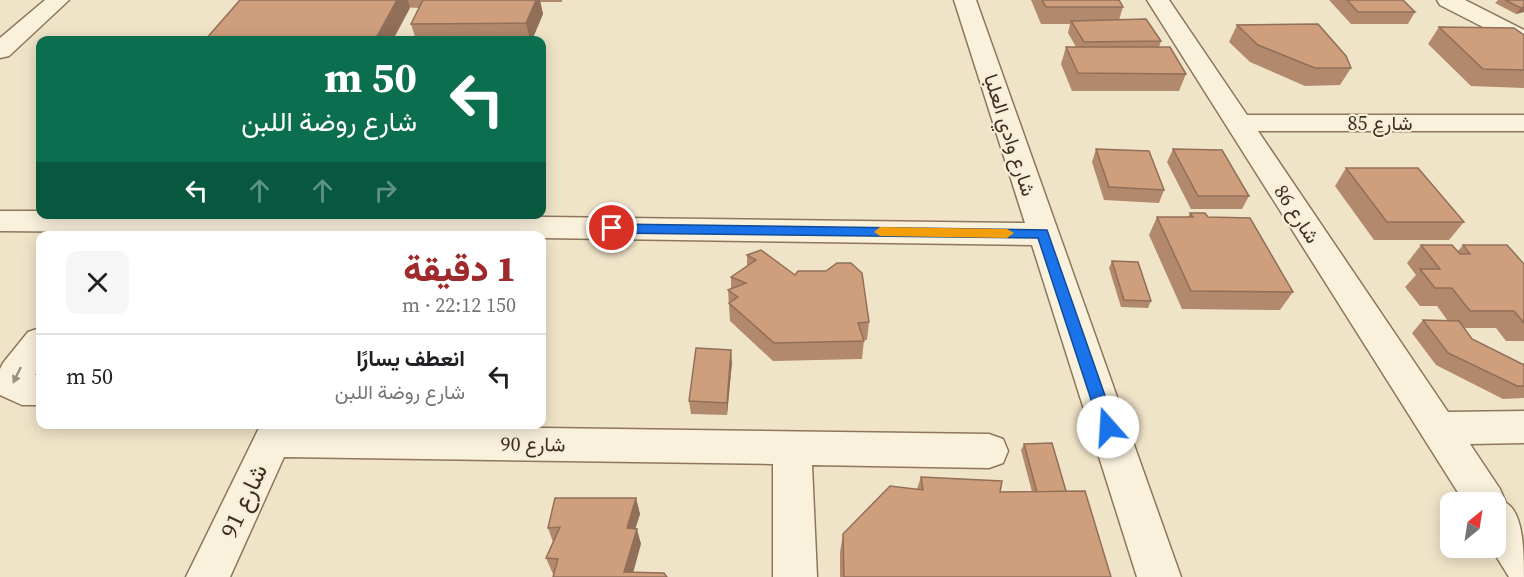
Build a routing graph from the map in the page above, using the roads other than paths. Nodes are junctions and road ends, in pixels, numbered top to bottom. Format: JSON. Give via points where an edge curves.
{"nodes":[{"id":1,"x":58,"y":0,"type":"edge"},
{"id":2,"x":965,"y":0,"type":"edge"},
{"id":3,"x":1158,"y":0,"type":"edge"},
{"id":4,"x":1448,"y":0,"type":"edge"},
{"id":5,"x":1524,"y":39,"type":"edge"},
{"id":6,"x":0,"y":51,"type":"edge"},
{"id":7,"x":1237,"y":123,"type":"junction"},
{"id":8,"x":1524,"y":123,"type":"edge"},
{"id":9,"x":0,"y":221,"type":"edge"},
{"id":10,"x":129,"y":229,"type":"edge"},
{"id":11,"x":188,"y":229,"type":"edge"},
{"id":12,"x":371,"y":230,"type":"edge"},
{"id":13,"x":539,"y":231,"type":"edge"},
{"id":14,"x":546,"y":231,"type":"edge"},
{"id":15,"x":1043,"y":234,"type":"junction"},
{"id":16,"x":36,"y":347,"type":"edge"},
{"id":17,"x":36,"y":390,"type":"edge"},
{"id":18,"x":1524,"y":427,"type":"edge"},
{"id":19,"x":1438,"y":428,"type":"junction"},
{"id":20,"x":277,"y":432,"type":"edge"},
{"id":21,"x":792,"y":448,"type":"junction"},
{"id":22,"x":989,"y":451,"type":"dead end"},
{"id":23,"x":1480,"y":492,"type":"edge"},
{"id":24,"x":1506,"y":534,"type":"edge"},
{"id":25,"x":1524,"y":562,"type":"edge"},
{"id":26,"x":208,"y":577,"type":"edge"},
{"id":27,"x":795,"y":577,"type":"edge"},
{"id":28,"x":1159,"y":577,"type":"edge"}],
"edges":[{"from":1,"to":6,"type":"street"},
{"from":2,"to":15,"type":"street","name":"شارع وادي العلبا"},
{"from":3,"to":7,"type":"street","name":"شارع 86"},
{"from":4,"to":5,"type":"street"},
{"from":7,"to":8,"type":"street","name":"شارع 85"},
{"from":7,"to":19,"type":"street","name":"شارع 86"},
{"from":9,"to":10,"type":"street"},
{"from":10,"to":11,"type":"street"},
{"from":11,"to":12,"type":"street"},
{"from":12,"to":13,"type":"street"},
{"from":14,"to":15,"type":"street"},
{"from":15,"to":28,"type":"street","name":"شارع وادي العلبا"},
{"from":16,"to":17,"type":"street","one_way":true,"via":[[16,373],[13,385]]},
{"from":18,"to":19,"type":"street"},
{"from":19,"to":23,"type":"street","name":"شارع 86"},
{"from":20,"to":21,"type":"street","name":"شارع 90"},
{"from":20,"to":26,"type":"street","name":"شارع 91"},
{"from":21,"to":22,"type":"street","name":"شارع 90"},
{"from":21,"to":27,"type":"street"},
{"from":24,"to":25,"type":"street"}]}
